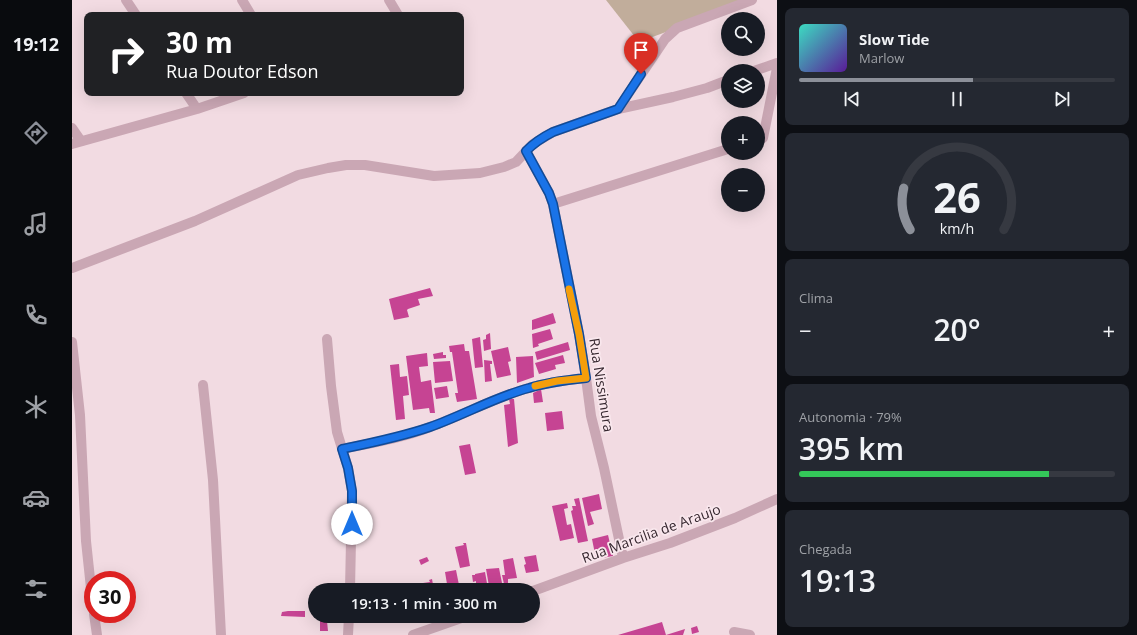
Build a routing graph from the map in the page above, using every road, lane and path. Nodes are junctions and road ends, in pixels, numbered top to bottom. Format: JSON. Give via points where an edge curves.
{"nodes":[{"id":1,"x":126,"y":0,"type":"edge"},
{"id":2,"x":242,"y":0,"type":"edge"},
{"id":3,"x":389,"y":0,"type":"edge"},
{"id":4,"x":752,"y":0,"type":"edge"},
{"id":5,"x":134,"y":12,"type":"edge"},
{"id":6,"x":249,"y":12,"type":"edge"},
{"id":7,"x":396,"y":12,"type":"edge"},
{"id":8,"x":777,"y":63,"type":"edge"},
{"id":9,"x":765,"y":67,"type":"edge"},
{"id":10,"x":777,"y":68,"type":"edge"},
{"id":11,"x":721,"y":83,"type":"edge"},
{"id":12,"x":188,"y":96,"type":"edge"},
{"id":13,"x":235,"y":96,"type":"edge"},
{"id":14,"x":197,"y":109,"type":"junction"},
{"id":15,"x":618,"y":109,"type":"junction"},
{"id":16,"x":72,"y":128,"type":"edge"},
{"id":17,"x":765,"y":128,"type":"edge"},
{"id":18,"x":77,"y":143,"type":"edge"},
{"id":19,"x":526,"y":151,"type":"junction"},
{"id":20,"x":721,"y":151,"type":"edge"},
{"id":21,"x":553,"y":204,"type":"junction"},
{"id":22,"x":72,"y":268,"type":"edge"},
{"id":23,"x":327,"y":339,"type":"dead end"},
{"id":24,"x":72,"y":342,"type":"edge"},
{"id":25,"x":586,"y":378,"type":"junction"},
{"id":26,"x":204,"y":385,"type":"dead end"},
{"id":27,"x":342,"y":449,"type":"junction"},
{"id":28,"x":777,"y":499,"type":"edge"},
{"id":29,"x":623,"y":558,"type":"junction"},
{"id":30,"x":89,"y":571,"type":"edge"},
{"id":31,"x":350,"y":583,"type":"edge"},
{"id":32,"x":540,"y":588,"type":"edge"},
{"id":33,"x":95,"y":623,"type":"edge"},
{"id":34,"x":349,"y":623,"type":"edge"},
{"id":35,"x":447,"y":623,"type":"edge"},
{"id":36,"x":734,"y":632,"type":"dead end"},
{"id":37,"x":97,"y":635,"type":"edge"},
{"id":38,"x":221,"y":635,"type":"edge"},
{"id":39,"x":348,"y":635,"type":"edge"},
{"id":40,"x":413,"y":635,"type":"edge"},
{"id":41,"x":750,"y":635,"type":"edge"}],
"edges":[{"from":1,"to":5,"type":"street"},
{"from":2,"to":6,"type":"street"},
{"from":3,"to":7,"type":"street"},
{"from":4,"to":15,"type":"street","via":[[677,28],[665,39]]},
{"from":8,"to":9,"type":"street"},
{"from":10,"to":17,"type":"street"},
{"from":11,"to":15,"type":"street"},
{"from":12,"to":14,"type":"street"},
{"from":13,"to":14,"type":"street"},
{"from":14,"to":18,"type":"street"},
{"from":15,"to":19,"type":"street","via":[[553,132],[538,140]]},
{"from":16,"to":18,"type":"street"},
{"from":19,"to":21,"type":"street","name":"Rua Nissimura"},
{"from":19,"to":22,"type":"street","via":[[516,162],[480,173],[434,176],[365,165],[346,165],[298,175],[195,221]]},
{"from":20,"to":21,"type":"street"},
{"from":21,"to":25,"type":"street","name":"Rua Nissimura"},
{"from":23,"to":27,"type":"street","via":[[334,413]]},
{"from":24,"to":30,"type":"street","via":[[80,415]]},
{"from":25,"to":27,"type":"street","via":[[528,388],[428,428]]},
{"from":25,"to":29,"type":"street","name":"Rua Nissimura","via":[[591,416]]},
{"from":26,"to":38,"type":"street"},
{"from":27,"to":31,"type":"street","via":[[352,491]]},
{"from":28,"to":29,"type":"street","name":"Rua Marcilia de Araujo","via":[[670,543]]},
{"from":29,"to":32,"type":"street","name":"Rua Marcilia de Araujo"},
{"from":33,"to":37,"type":"street"},
{"from":34,"to":39,"type":"street"},
{"from":35,"to":40,"type":"street"},
{"from":36,"to":41,"type":"street"}]}
